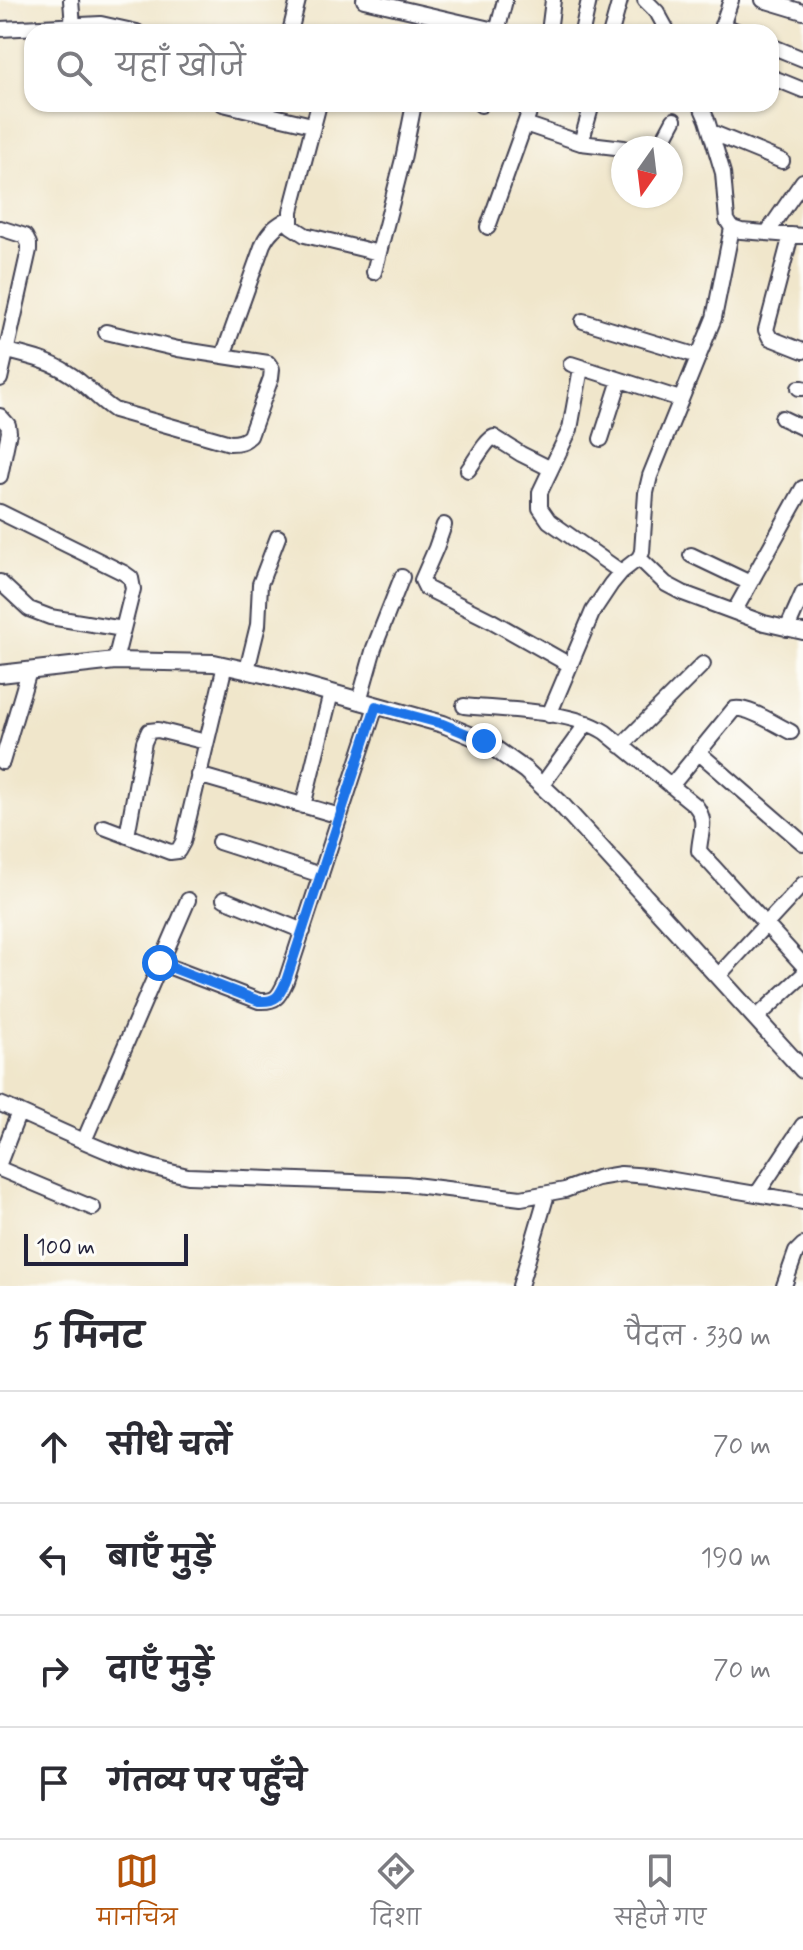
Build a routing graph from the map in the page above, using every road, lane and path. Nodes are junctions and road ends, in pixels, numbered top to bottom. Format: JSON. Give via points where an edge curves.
{"nodes":[{"id":1,"x":71,"y":0,"type":"edge"},
{"id":2,"x":298,"y":0,"type":"edge"},
{"id":3,"x":364,"y":0,"type":"edge"},
{"id":4,"x":505,"y":0,"type":"edge"},
{"id":5,"x":553,"y":0,"type":"edge"},
{"id":6,"x":589,"y":0,"type":"edge"},
{"id":7,"x":620,"y":0,"type":"edge"},
{"id":8,"x":645,"y":0,"type":"edge"},
{"id":9,"x":731,"y":0,"type":"edge"},
{"id":10,"x":763,"y":0,"type":"edge"},
{"id":11,"x":803,"y":12,"type":"edge"},
{"id":12,"x":73,"y":24,"type":"edge"},
{"id":13,"x":292,"y":24,"type":"edge"},
{"id":14,"x":465,"y":24,"type":"edge"},
{"id":15,"x":500,"y":24,"type":"edge"},
{"id":16,"x":550,"y":24,"type":"edge"},
{"id":17,"x":584,"y":24,"type":"edge"},
{"id":18,"x":613,"y":24,"type":"edge"},
{"id":19,"x":664,"y":24,"type":"edge"},
{"id":20,"x":722,"y":24,"type":"edge"},
{"id":21,"x":24,"y":28,"type":"edge"},
{"id":22,"x":0,"y":29,"type":"edge"},
{"id":23,"x":779,"y":49,"type":"edge"},
{"id":24,"x":803,"y":59,"type":"edge"},
{"id":25,"x":779,"y":80,"type":"edge"},
{"id":26,"x":803,"y":90,"type":"edge"},
{"id":27,"x":278,"y":112,"type":"edge"},
{"id":28,"x":316,"y":112,"type":"edge"},
{"id":29,"x":412,"y":112,"type":"edge"},
{"id":30,"x":529,"y":112,"type":"edge"},
{"id":31,"x":590,"y":112,"type":"edge"},
{"id":32,"x":703,"y":112,"type":"edge"},
{"id":33,"x":674,"y":120,"type":"dead end"},
{"id":34,"x":525,"y":124,"type":"junction"},
{"id":35,"x":312,"y":125,"type":"junction"},
{"id":36,"x":711,"y":132,"type":"junction"},
{"id":37,"x":665,"y":136,"type":"edge"},
{"id":38,"x":581,"y":143,"type":"junction"},
{"id":39,"x":611,"y":146,"type":"edge"},
{"id":40,"x":782,"y":161,"type":"dead end"},
{"id":41,"x":803,"y":181,"type":"edge"},
{"id":42,"x":290,"y":218,"type":"junction"},
{"id":43,"x":488,"y":227,"type":"dead end"},
{"id":44,"x":0,"y":228,"type":"edge"},
{"id":45,"x":732,"y":228,"type":"junction"},
{"id":46,"x":767,"y":233,"type":"junction"},
{"id":47,"x":797,"y":236,"type":"edge"},
{"id":48,"x":379,"y":253,"type":"junction"},
{"id":49,"x":374,"y":272,"type":"dead end"},
{"id":50,"x":583,"y":321,"type":"dead end"},
{"id":51,"x":106,"y":332,"type":"dead end"},
{"id":52,"x":3,"y":350,"type":"edge"},
{"id":53,"x":803,"y":351,"type":"edge"},
{"id":54,"x":223,"y":356,"type":"junction"},
{"id":55,"x":698,"y":356,"type":"junction"},
{"id":56,"x":0,"y":379,"type":"edge"},
{"id":57,"x":620,"y":380,"type":"junction"},
{"id":58,"x":680,"y":399,"type":"junction"},
{"id":59,"x":0,"y":416,"type":"edge"},
{"id":60,"x":782,"y":418,"type":"dead end"},
{"id":61,"x":803,"y":428,"type":"edge"},
{"id":62,"x":601,"y":439,"type":"dead end"},
{"id":63,"x":551,"y":469,"type":"junction"},
{"id":64,"x":468,"y":470,"type":"dead end"},
{"id":65,"x":0,"y":475,"type":"edge"},
{"id":66,"x":803,"y":488,"type":"edge"},
{"id":67,"x":0,"y":512,"type":"edge"},
{"id":68,"x":444,"y":525,"type":"dead end"},
{"id":69,"x":278,"y":537,"type":"dead end"},
{"id":70,"x":691,"y":555,"type":"dead end"},
{"id":71,"x":639,"y":558,"type":"junction"},
{"id":72,"x":402,"y":577,"type":"dead end"},
{"id":73,"x":616,"y":578,"type":"junction"},
{"id":74,"x":0,"y":582,"type":"edge"},
{"id":75,"x":750,"y":583,"type":"junction"},
{"id":76,"x":803,"y":593,"type":"edge"},
{"id":77,"x":734,"y":612,"type":"junction"},
{"id":78,"x":123,"y":629,"type":"junction"},
{"id":79,"x":787,"y":629,"type":"junction"},
{"id":80,"x":803,"y":632,"type":"edge"},
{"id":81,"x":115,"y":661,"type":"junction"},
{"id":82,"x":703,"y":664,"type":"dead end"},
{"id":83,"x":225,"y":665,"type":"junction"},
{"id":84,"x":570,"y":665,"type":"junction"},
{"id":85,"x":247,"y":670,"type":"junction"},
{"id":86,"x":29,"y":671,"type":"junction"},
{"id":87,"x":0,"y":674,"type":"edge"},
{"id":88,"x":331,"y":693,"type":"junction"},
{"id":89,"x":359,"y":701,"type":"junction"},
{"id":90,"x":376,"y":706,"type":"junction"},
{"id":91,"x":464,"y":706,"type":"dead end"},
{"id":92,"x":549,"y":715,"type":"junction"},
{"id":93,"x":587,"y":723,"type":"junction"},
{"id":94,"x":791,"y":732,"type":"dead end"},
{"id":95,"x":206,"y":742,"type":"junction"},
{"id":96,"x":621,"y":746,"type":"junction"},
{"id":97,"x":698,"y":752,"type":"junction"},
{"id":98,"x":2,"y":762,"type":"edge"},
{"id":99,"x":198,"y":775,"type":"junction"},
{"id":100,"x":542,"y":785,"type":"junction"},
{"id":101,"x":671,"y":786,"type":"junction"},
{"id":102,"x":303,"y":806,"type":"junction"},
{"id":103,"x":340,"y":816,"type":"junction"},
{"id":104,"x":104,"y":827,"type":"dead end"},
{"id":105,"x":127,"y":836,"type":"junction"},
{"id":106,"x":219,"y":842,"type":"dead end"},
{"id":107,"x":803,"y":843,"type":"edge"},
{"id":108,"x":321,"y":875,"type":"junction"},
{"id":109,"x":803,"y":884,"type":"edge"},
{"id":110,"x":224,"y":899,"type":"dead end"},
{"id":111,"x":188,"y":900,"type":"dead end"},
{"id":112,"x":765,"y":924,"type":"junction"},
{"id":113,"x":303,"y":931,"type":"junction"},
{"id":114,"x":160,"y":963,"type":"junction"},
{"id":115,"x":803,"y":965,"type":"edge"},
{"id":116,"x":803,"y":975,"type":"edge"},
{"id":117,"x":718,"y":976,"type":"junction"},
{"id":118,"x":756,"y":1018,"type":"junction"},
{"id":119,"x":803,"y":1070,"type":"edge"},
{"id":120,"x":0,"y":1104,"type":"edge"},
{"id":121,"x":19,"y":1112,"type":"junction"},
{"id":122,"x":803,"y":1125,"type":"edge"},
{"id":123,"x":84,"y":1141,"type":"junction"},
{"id":124,"x":0,"y":1161,"type":"edge"},
{"id":125,"x":0,"y":1169,"type":"edge"},
{"id":126,"x":547,"y":1194,"type":"junction"},
{"id":127,"x":757,"y":1194,"type":"junction"},
{"id":128,"x":803,"y":1202,"type":"edge"},
{"id":129,"x":93,"y":1208,"type":"dead end"},
{"id":130,"x":803,"y":1245,"type":"edge"},
{"id":131,"x":520,"y":1286,"type":"edge"},
{"id":132,"x":784,"y":1286,"type":"edge"}],
"edges":[{"from":1,"to":12,"type":"street"},
{"from":2,"to":13,"type":"street"},
{"from":3,"to":14,"type":"street"},
{"from":4,"to":15,"type":"street"},
{"from":5,"to":16,"type":"street"},
{"from":6,"to":17,"type":"street"},
{"from":7,"to":18,"type":"street"},
{"from":8,"to":19,"type":"street"},
{"from":9,"to":20,"type":"street"},
{"from":10,"to":11,"type":"street"},
{"from":21,"to":22,"type":"street"},
{"from":23,"to":24,"type":"street"},
{"from":25,"to":26,"type":"street"},
{"from":27,"to":35,"type":"street"},
{"from":28,"to":35,"type":"street"},
{"from":29,"to":48,"type":"street"},
{"from":30,"to":34,"type":"street"},
{"from":31,"to":38,"type":"street"},
{"from":32,"to":36,"type":"street"},
{"from":33,"to":37,"type":"street"},
{"from":34,"to":38,"type":"street"},
{"from":34,"to":43,"type":"street"},
{"from":35,"to":42,"type":"street"},
{"from":36,"to":40,"type":"street"},
{"from":36,"to":45,"type":"street"},
{"from":38,"to":39,"type":"street"},
{"from":41,"to":46,"type":"street"},
{"from":42,"to":48,"type":"street","via":[[291,226],[305,235]]},
{"from":42,"to":54,"type":"street","via":[[268,233]]},
{"from":44,"to":52,"type":"street","via":[[25,236],[29,244]]},
{"from":45,"to":46,"type":"street"},
{"from":45,"to":55,"type":"street","via":[[714,318]]},
{"from":46,"to":47,"type":"street"},
{"from":47,"to":53,"type":"street","via":[[766,330],[770,338]]},
{"from":48,"to":49,"type":"street"},
{"from":50,"to":55,"type":"street"},
{"from":51,"to":54,"type":"street"},
{"from":52,"to":54,"type":"street","via":[[65,370],[114,410],[237,443],[253,431],[272,369],[268,363]]},
{"from":52,"to":56,"type":"street"},
{"from":55,"to":58,"type":"street"},
{"from":57,"to":58,"type":"street"},
{"from":57,"to":62,"type":"street"},
{"from":57,"to":63,"type":"street","via":[[576,366],[570,429]]},
{"from":58,"to":71,"type":"street","via":[[650,476]]},
{"from":59,"to":65,"type":"street","via":[[9,432]]},
{"from":60,"to":61,"type":"street"},
{"from":63,"to":64,"type":"street","via":[[494,437]]},
{"from":63,"to":73,"type":"street","via":[[540,492],[543,514]]},
{"from":66,"to":75,"type":"street"},
{"from":67,"to":78,"type":"street","via":[[131,578]]},
{"from":68,"to":84,"type":"street","via":[[422,580],[426,588]]},
{"from":69,"to":85,"type":"street","via":[[260,584],[258,625]]},
{"from":70,"to":75,"type":"street"},
{"from":71,"to":73,"type":"street"},
{"from":71,"to":77,"type":"street","via":[[666,584]]},
{"from":72,"to":89,"type":"street"},
{"from":73,"to":84,"type":"street","via":[[593,611]]},
{"from":74,"to":78,"type":"street","via":[[29,609]]},
{"from":75,"to":77,"type":"street"},
{"from":76,"to":79,"type":"street"},
{"from":77,"to":79,"type":"street"},
{"from":78,"to":81,"type":"street"},
{"from":79,"to":80,"type":"street"},
{"from":81,"to":83,"type":"main road"},
{"from":81,"to":86,"type":"main road"},
{"from":82,"to":96,"type":"street"},
{"from":83,"to":85,"type":"main road"},
{"from":83,"to":95,"type":"street"},
{"from":84,"to":92,"type":"street"},
{"from":85,"to":88,"type":"main road"},
{"from":86,"to":87,"type":"main road"},
{"from":86,"to":98,"type":"street"},
{"from":88,"to":89,"type":"main road"},
{"from":88,"to":102,"type":"street"},
{"from":89,"to":90,"type":"main road"},
{"from":90,"to":100,"type":"main road","via":[[484,741]]},
{"from":90,"to":103,"type":"street"},
{"from":91,"to":92,"type":"street"},
{"from":92,"to":93,"type":"street"},
{"from":93,"to":96,"type":"street"},
{"from":93,"to":100,"type":"street"},
{"from":94,"to":97,"type":"street","via":[[734,709]]},
{"from":95,"to":99,"type":"street"},
{"from":95,"to":105,"type":"street","via":[[149,731]]},
{"from":96,"to":101,"type":"street"},
{"from":97,"to":101,"type":"street"},
{"from":97,"to":107,"type":"street"},
{"from":99,"to":102,"type":"street"},
{"from":99,"to":105,"type":"street","via":[[178,851]]},
{"from":100,"to":117,"type":"main road"},
{"from":101,"to":112,"type":"street","via":[[702,814],[703,858]]},
{"from":102,"to":103,"type":"street"},
{"from":103,"to":108,"type":"street"},
{"from":104,"to":105,"type":"street"},
{"from":106,"to":108,"type":"street"},
{"from":108,"to":113,"type":"street"},
{"from":109,"to":112,"type":"street"},
{"from":110,"to":113,"type":"street"},
{"from":111,"to":114,"type":"street"},
{"from":112,"to":115,"type":"street"},
{"from":112,"to":117,"type":"street"},
{"from":113,"to":114,"type":"street","via":[[286,981],[270,1002]]},
{"from":114,"to":123,"type":"street"},
{"from":116,"to":118,"type":"street"},
{"from":117,"to":118,"type":"main road"},
{"from":118,"to":119,"type":"main road"},
{"from":120,"to":121,"type":"street"},
{"from":121,"to":123,"type":"street"},
{"from":121,"to":124,"type":"street"},
{"from":122,"to":127,"type":"street"},
{"from":123,"to":126,"type":"street","via":[[129,1161],[188,1176],[406,1184],[521,1198]]},
{"from":125,"to":129,"type":"street"},
{"from":126,"to":127,"type":"street","via":[[621,1174]]},
{"from":126,"to":131,"type":"street"},
{"from":127,"to":128,"type":"street"},
{"from":130,"to":132,"type":"street"}]}
